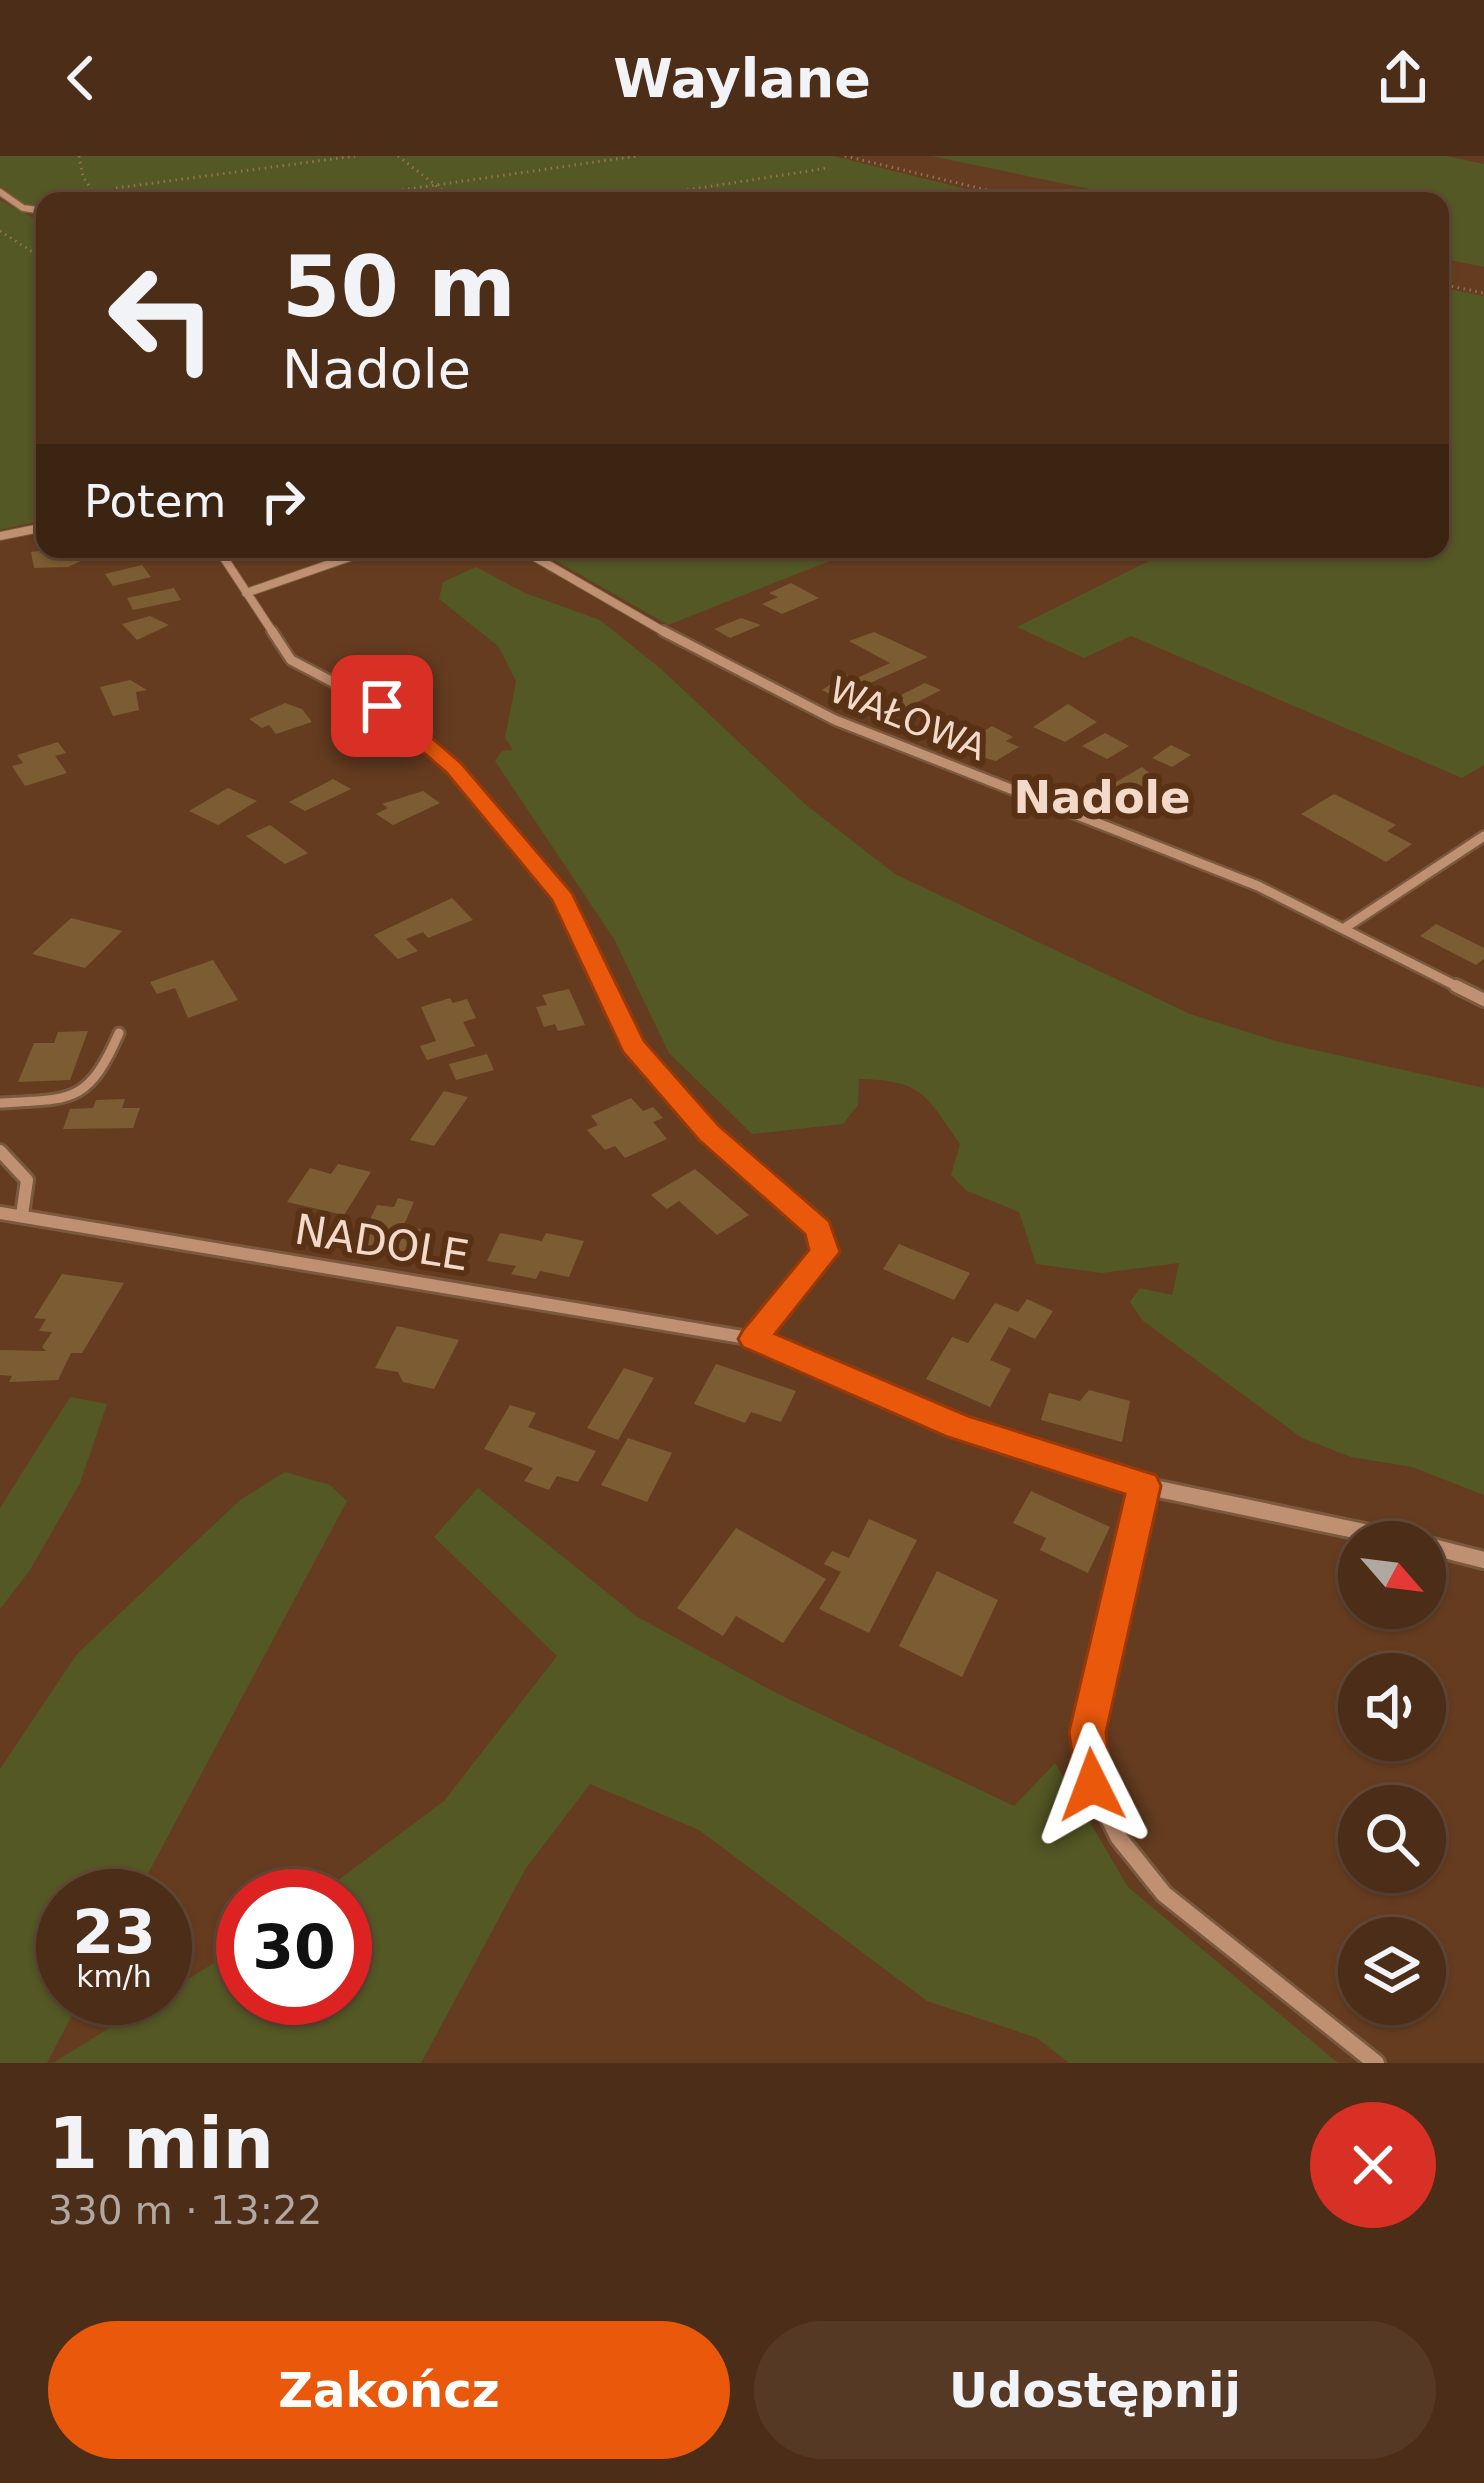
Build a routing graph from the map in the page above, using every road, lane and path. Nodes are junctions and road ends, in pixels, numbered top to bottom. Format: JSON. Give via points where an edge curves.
{"nodes":[{"id":1,"x":80,"y":156,"type":"edge"},
{"id":2,"x":355,"y":156,"type":"edge"},
{"id":3,"x":398,"y":156,"type":"edge"},
{"id":4,"x":637,"y":156,"type":"edge"},
{"id":5,"x":845,"y":156,"type":"edge"},
{"id":6,"x":828,"y":168,"type":"dead end"},
{"id":7,"x":435,"y":184,"type":"junction"},
{"id":8,"x":116,"y":188,"type":"dead end"},
{"id":9,"x":0,"y":192,"type":"edge"},
{"id":10,"x":92,"y":192,"type":"edge"},
{"id":11,"x":383,"y":192,"type":"edge"},
{"id":12,"x":445,"y":192,"type":"edge"},
{"id":13,"x":674,"y":192,"type":"edge"},
{"id":14,"x":995,"y":192,"type":"edge"},
{"id":15,"x":36,"y":210,"type":"edge"},
{"id":16,"x":0,"y":231,"type":"edge"},
{"id":17,"x":36,"y":254,"type":"edge"},
{"id":18,"x":1449,"y":286,"type":"edge"},
{"id":19,"x":1484,"y":293,"type":"edge"},
{"id":20,"x":36,"y":529,"type":"edge"},
{"id":21,"x":0,"y":536,"type":"edge"},
{"id":22,"x":224,"y":558,"type":"edge"},
{"id":23,"x":348,"y":558,"type":"edge"},
{"id":24,"x":536,"y":558,"type":"edge"},
{"id":25,"x":246,"y":593,"type":"junction"},
{"id":26,"x":1484,"y":836,"type":"edge"},
{"id":27,"x":1346,"y":927,"type":"junction"},
{"id":28,"x":1484,"y":1000,"type":"edge"},
{"id":29,"x":119,"y":1033,"type":"dead end"},
{"id":30,"x":0,"y":1103,"type":"edge"},
{"id":31,"x":0,"y":1151,"type":"edge"},
{"id":32,"x":0,"y":1213,"type":"edge"},
{"id":33,"x":22,"y":1215,"type":"junction"},
{"id":34,"x":754,"y":1339,"type":"junction"},
{"id":35,"x":1144,"y":1486,"type":"junction"},
{"id":36,"x":1338,"y":1527,"type":"edge"},
{"id":37,"x":1446,"y":1550,"type":"edge"},
{"id":38,"x":1484,"y":1560,"type":"edge"},
{"id":39,"x":1376,"y":2063,"type":"edge"}],
"edges":[{"from":1,"to":10,"type":"path"},
{"from":2,"to":8,"type":"path"},
{"from":3,"to":7,"type":"path"},
{"from":4,"to":7,"type":"path"},
{"from":5,"to":14,"type":"path"},
{"from":6,"to":13,"type":"path"},
{"from":7,"to":11,"type":"path"},
{"from":7,"to":12,"type":"path"},
{"from":9,"to":15,"type":"street"},
{"from":16,"to":17,"type":"path"},
{"from":18,"to":19,"type":"path"},
{"from":20,"to":21,"type":"street"},
{"from":22,"to":25,"type":"street"},
{"from":23,"to":25,"type":"street"},
{"from":24,"to":27,"type":"street","name":"WAŁOWA","via":[[711,659],[854,728],[1141,836]]},
{"from":25,"to":34,"type":"street","via":[[291,660],[405,720],[453,767],[563,898],[633,1046],[709,1133],[818,1229],[825,1252]]},
{"from":26,"to":27,"type":"street"},
{"from":27,"to":28,"type":"street","name":"WAŁOWA"},
{"from":29,"to":30,"type":"lane","via":[[98,1086],[78,1097]]},
{"from":31,"to":33,"type":"street","via":[[27,1180]]},
{"from":32,"to":33,"type":"street","name":"NADOLE"},
{"from":33,"to":34,"type":"street","name":"NADOLE"},
{"from":34,"to":35,"type":"street","name":"NADOLE","via":[[960,1427]]},
{"from":35,"to":36,"type":"street","name":"NADOLE"},
{"from":35,"to":39,"type":"street","via":[[1088,1732],[1092,1785],[1119,1838],[1164,1894]]},
{"from":37,"to":38,"type":"street"}]}
